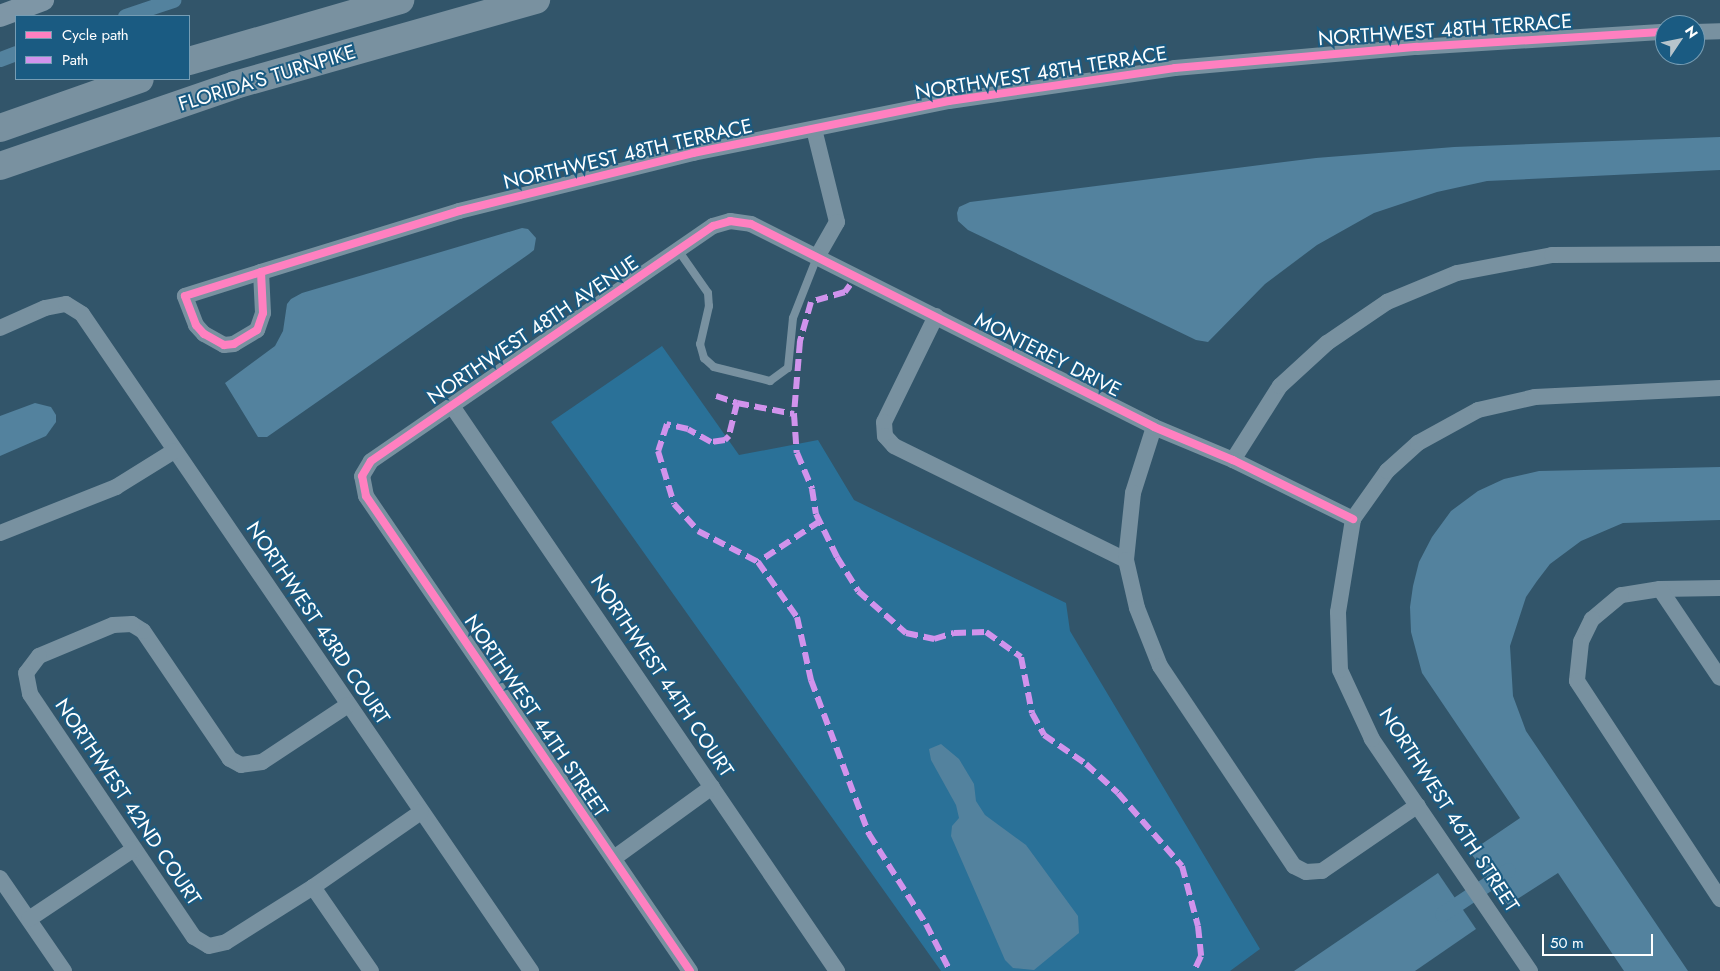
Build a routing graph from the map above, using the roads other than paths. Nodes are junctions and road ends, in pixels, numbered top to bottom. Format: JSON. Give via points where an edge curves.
{"nodes":[{"id":1,"x":43,"y":0,"type":"edge"},
{"id":2,"x":400,"y":0,"type":"edge"},
{"id":3,"x":522,"y":2,"type":"edge"},
{"id":4,"x":0,"y":16,"type":"edge"},
{"id":5,"x":1705,"y":32,"type":"edge"},
{"id":6,"x":1720,"y":32,"type":"edge"},
{"id":7,"x":1655,"y":33,"type":"edge"},
{"id":8,"x":190,"y":61,"type":"edge"},
{"id":9,"x":137,"y":80,"type":"edge"},
{"id":10,"x":0,"y":128,"type":"edge"},
{"id":11,"x":814,"y":129,"type":"junction"},
{"id":12,"x":0,"y":166,"type":"edge"},
{"id":13,"x":730,"y":221,"type":"joint"},
{"id":14,"x":678,"y":250,"type":"junction"},
{"id":15,"x":1720,"y":254,"type":"edge"},
{"id":16,"x":817,"y":257,"type":"junction"},
{"id":17,"x":261,"y":272,"type":"junction"},
{"id":18,"x":936,"y":316,"type":"junction"},
{"id":19,"x":0,"y":328,"type":"edge"},
{"id":20,"x":1720,"y":388,"type":"edge"},
{"id":21,"x":452,"y":406,"type":"junction"},
{"id":22,"x":1154,"y":427,"type":"junction"},
{"id":23,"x":174,"y":451,"type":"junction"},
{"id":24,"x":1233,"y":460,"type":"junction"},
{"id":25,"x":362,"y":476,"type":"joint"},
{"id":26,"x":1352,"y":519,"type":"junction"},
{"id":27,"x":0,"y":533,"type":"edge"},
{"id":28,"x":1126,"y":560,"type":"junction"},
{"id":29,"x":1720,"y":588,"type":"edge"},
{"id":30,"x":1660,"y":589,"type":"junction"},
{"id":31,"x":1720,"y":678,"type":"edge"},
{"id":32,"x":348,"y":705,"type":"junction"},
{"id":33,"x":712,"y":787,"type":"junction"},
{"id":34,"x":1418,"y":805,"type":"junction"},
{"id":35,"x":421,"y":812,"type":"junction"},
{"id":36,"x":134,"y":849,"type":"junction"},
{"id":37,"x":614,"y":858,"type":"junction"},
{"id":38,"x":0,"y":878,"type":"edge"},
{"id":39,"x":313,"y":887,"type":"junction"},
{"id":40,"x":1720,"y":899,"type":"edge"},
{"id":41,"x":29,"y":919,"type":"junction"},
{"id":42,"x":64,"y":971,"type":"edge"},
{"id":43,"x":371,"y":971,"type":"edge"},
{"id":44,"x":531,"y":971,"type":"edge"},
{"id":45,"x":690,"y":971,"type":"edge"},
{"id":46,"x":837,"y":971,"type":"edge"},
{"id":47,"x":1530,"y":971,"type":"edge"}],
"edges":[{"from":1,"to":4,"type":"main road"},
{"from":2,"to":8,"type":"highway","name":"FLORIDA'S TURNPIKE"},
{"from":3,"to":12,"type":"highway","name":"FLORIDA'S TURNPIKE","via":[[235,85]]},
{"from":5,"to":6,"type":"street"},
{"from":7,"to":11,"type":"street","name":"NORTHWEST 48TH TERRACE","via":[[1417,47],[1175,68],[949,101]]},
{"from":9,"to":10,"type":"highway"},
{"from":11,"to":16,"type":"street","via":[[837,222]]},
{"from":11,"to":17,"type":"street","name":"NORTHWEST 48TH TERRACE","via":[[693,153],[459,211]]},
{"from":13,"to":14,"type":"street","name":"NORTHWEST 48TH AVENUE","via":[[713,226]]},
{"from":13,"to":16,"type":"street","name":"MONTEREY DRIVE","via":[[751,224]]},
{"from":14,"to":16,"type":"lane","via":[[708,293],[709,306],[700,344],[704,358],[714,367],[770,381],[788,368],[793,318]]},
{"from":14,"to":21,"type":"street","name":"NORTHWEST 48TH AVENUE"},
{"from":15,"to":24,"type":"street","via":[[1552,255],[1457,273],[1387,302],[1327,343],[1280,386]]},
{"from":16,"to":18,"type":"street","name":"MONTEREY DRIVE"},
{"from":17,"to":17,"type":"street","name":"NORTHWEST 48TH TERRACE","via":[[185,296],[196,325],[204,334],[224,345],[234,344],[258,330],[263,314]]},
{"from":18,"to":22,"type":"street","name":"MONTEREY DRIVE"},
{"from":18,"to":28,"type":"street","via":[[884,422],[885,436],[894,446]]},
{"from":19,"to":23,"type":"street","name":"NORTHWEST 43RD COURT","via":[[45,308],[66,304],[82,314]]},
{"from":20,"to":26,"type":"street","via":[[1535,397],[1478,410],[1418,443],[1387,471]]},
{"from":21,"to":25,"type":"street","name":"NORTHWEST 48TH AVENUE","via":[[371,461]]},
{"from":21,"to":33,"type":"street","name":"NORTHWEST 44TH COURT"},
{"from":22,"to":24,"type":"street","name":"MONTEREY DRIVE"},
{"from":22,"to":28,"type":"street","via":[[1132,493]]},
{"from":23,"to":27,"type":"street","via":[[116,487]]},
{"from":23,"to":32,"type":"street","name":"NORTHWEST 43RD COURT"},
{"from":24,"to":26,"type":"street","name":"MONTEREY DRIVE"},
{"from":25,"to":37,"type":"street","name":"NORTHWEST 44TH STREET","via":[[366,496]]},
{"from":26,"to":34,"type":"street","name":"NORTHWEST 46TH STREET","via":[[1338,612],[1340,670],[1372,739]]},
{"from":28,"to":34,"type":"street","via":[[1137,608],[1160,666],[1294,866],[1306,872],[1322,870]]},
{"from":29,"to":30,"type":"street"},
{"from":30,"to":31,"type":"street"},
{"from":30,"to":40,"type":"street","via":[[1621,596],[1592,619],[1581,642],[1577,681]]},
{"from":32,"to":35,"type":"street","name":"NORTHWEST 43RD COURT"},
{"from":32,"to":36,"type":"street","name":"NORTHWEST 42ND COURT","via":[[262,762],[241,765],[230,759],[143,631],[132,624],[113,625],[39,656],[26,673],[30,694]]},
{"from":33,"to":37,"type":"street"},
{"from":33,"to":46,"type":"street","name":"NORTHWEST 44TH COURT"},
{"from":34,"to":47,"type":"street","name":"NORTHWEST 46TH STREET"},
{"from":35,"to":39,"type":"street"},
{"from":35,"to":44,"type":"street","name":"NORTHWEST 43RD COURT"},
{"from":36,"to":39,"type":"street","name":"NORTHWEST 42ND COURT","via":[[194,937],[209,946],[226,942]]},
{"from":36,"to":41,"type":"street"},
{"from":37,"to":45,"type":"street","name":"NORTHWEST 44TH STREET"},
{"from":38,"to":41,"type":"street"},
{"from":39,"to":43,"type":"street"},
{"from":41,"to":42,"type":"street"}]}
